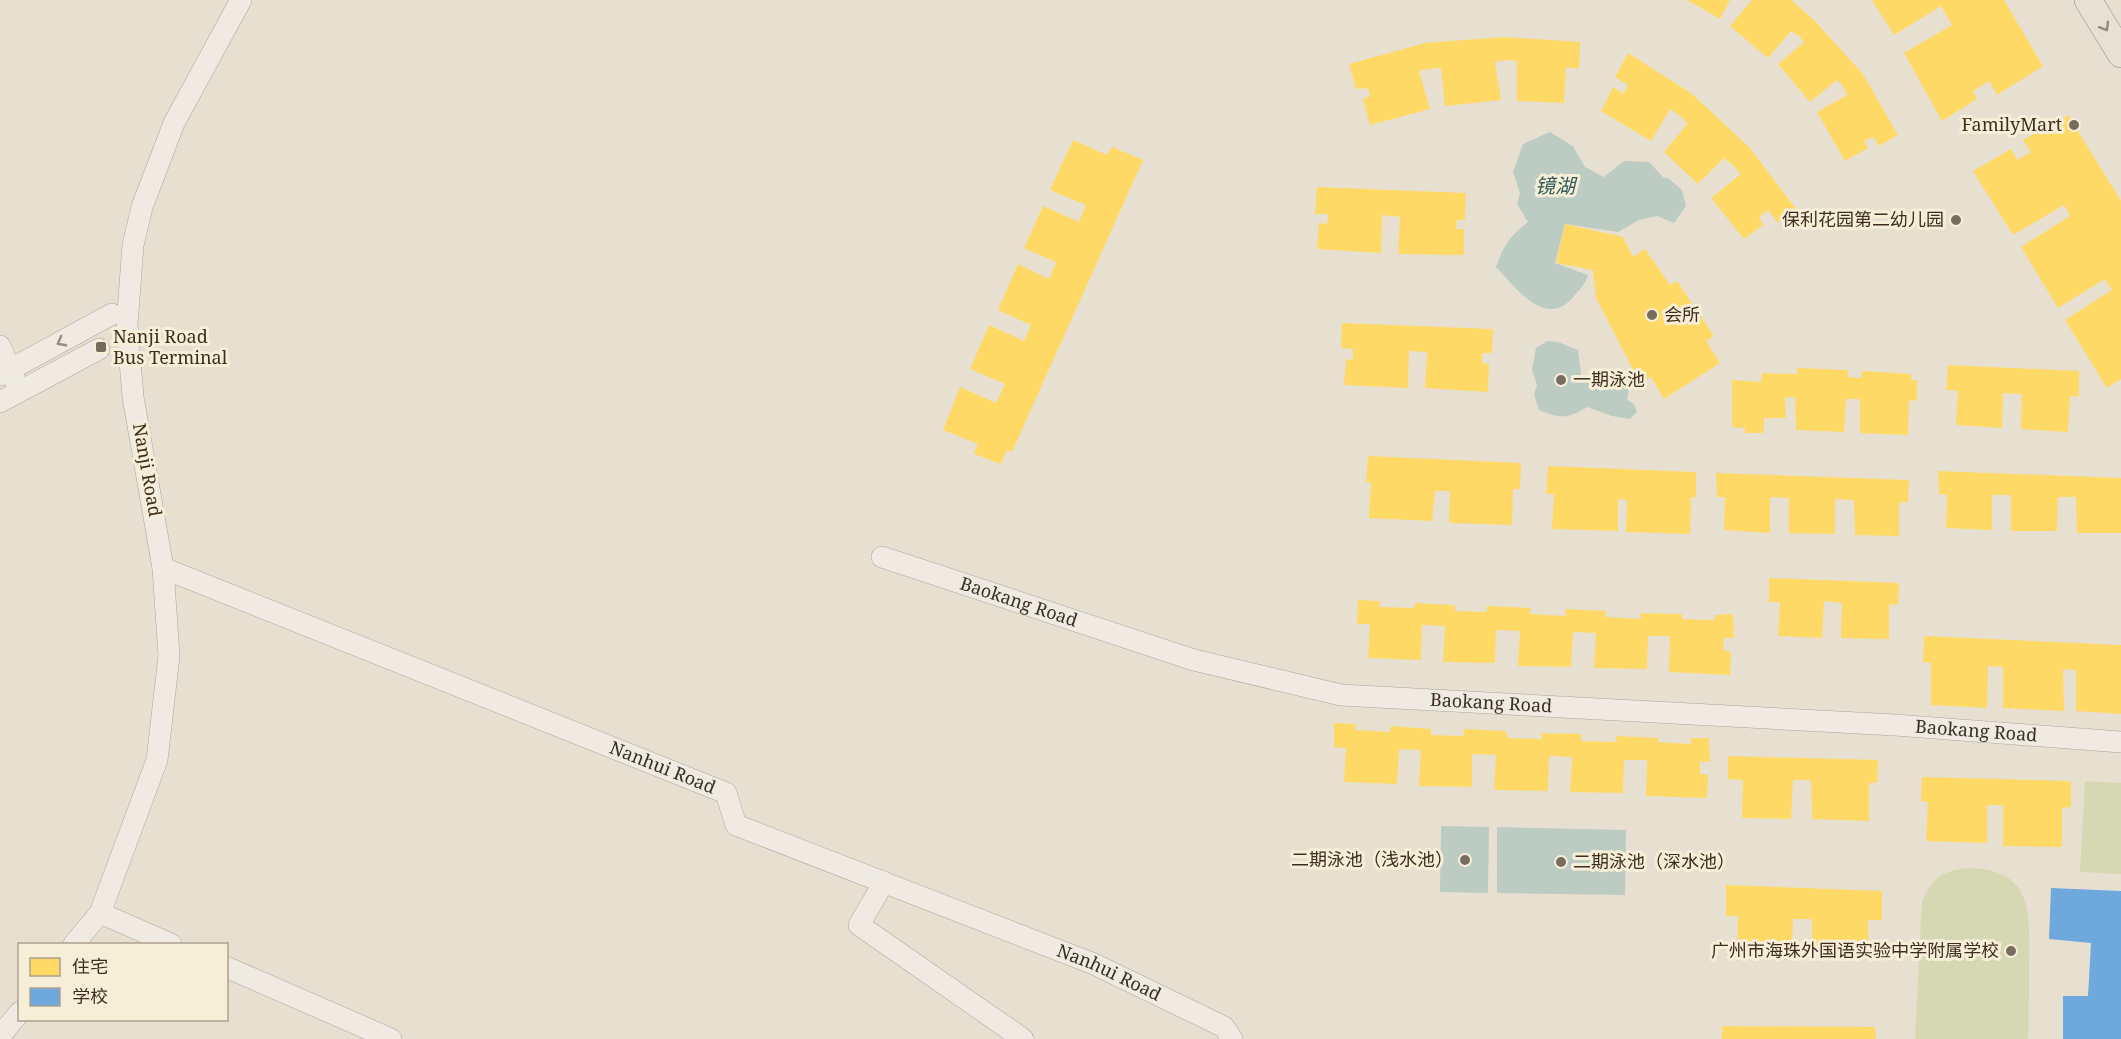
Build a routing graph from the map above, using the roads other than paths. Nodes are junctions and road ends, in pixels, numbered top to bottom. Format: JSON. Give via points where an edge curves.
{"nodes":[{"id":1,"x":241,"y":0,"type":"edge"},
{"id":2,"x":2088,"y":0,"type":"edge"},
{"id":3,"x":2121,"y":54,"type":"edge"},
{"id":4,"x":112,"y":314,"type":"dead end"},
{"id":5,"x":0,"y":346,"type":"edge"},
{"id":6,"x":99,"y":349,"type":"dead end"},
{"id":7,"x":0,"y":375,"type":"edge"},
{"id":8,"x":20,"y":392,"type":"junction"},
{"id":9,"x":0,"y":402,"type":"edge"},
{"id":10,"x":882,"y":557,"type":"dead end"},
{"id":11,"x":163,"y":568,"type":"junction"},
{"id":12,"x":2121,"y":742,"type":"edge"},
{"id":13,"x":884,"y":882,"type":"junction"},
{"id":14,"x":100,"y":913,"type":"junction"},
{"id":15,"x":76,"y":943,"type":"edge"},
{"id":16,"x":167,"y":943,"type":"edge"},
{"id":17,"x":228,"y":968,"type":"edge"},
{"id":18,"x":18,"y":1014,"type":"edge"},
{"id":19,"x":0,"y":1036,"type":"edge"},
{"id":20,"x":391,"y":1039,"type":"edge"},
{"id":21,"x":1023,"y":1039,"type":"edge"},
{"id":22,"x":1232,"y":1039,"type":"edge"}],
"edges":[{"from":1,"to":11,"type":"street","name":"Nanji Road","via":[[174,123],[142,207],[133,245],[127,326],[133,397]]},
{"from":2,"to":3,"type":"main road","one_way":true},
{"from":4,"to":7,"type":"street","one_way":true},
{"from":5,"to":8,"type":"street"},
{"from":6,"to":8,"type":"street"},
{"from":8,"to":9,"type":"street"},
{"from":10,"to":12,"type":"street","name":"Baokang Road","via":[[1194,660],[1341,695],[1895,725]]},
{"from":11,"to":13,"type":"street","name":"Nanhui Road","via":[[726,793],[736,825]]},
{"from":11,"to":14,"type":"street","name":"Nanji Road","via":[[169,656],[157,760]]},
{"from":13,"to":21,"type":"street","via":[[859,925]]},
{"from":13,"to":22,"type":"street","name":"Nanhui Road","via":[[1094,964],[1224,1027]]},
{"from":14,"to":15,"type":"street","name":"Nanji Road"},
{"from":14,"to":16,"type":"street"},
{"from":17,"to":20,"type":"street"},
{"from":18,"to":19,"type":"street"}]}
